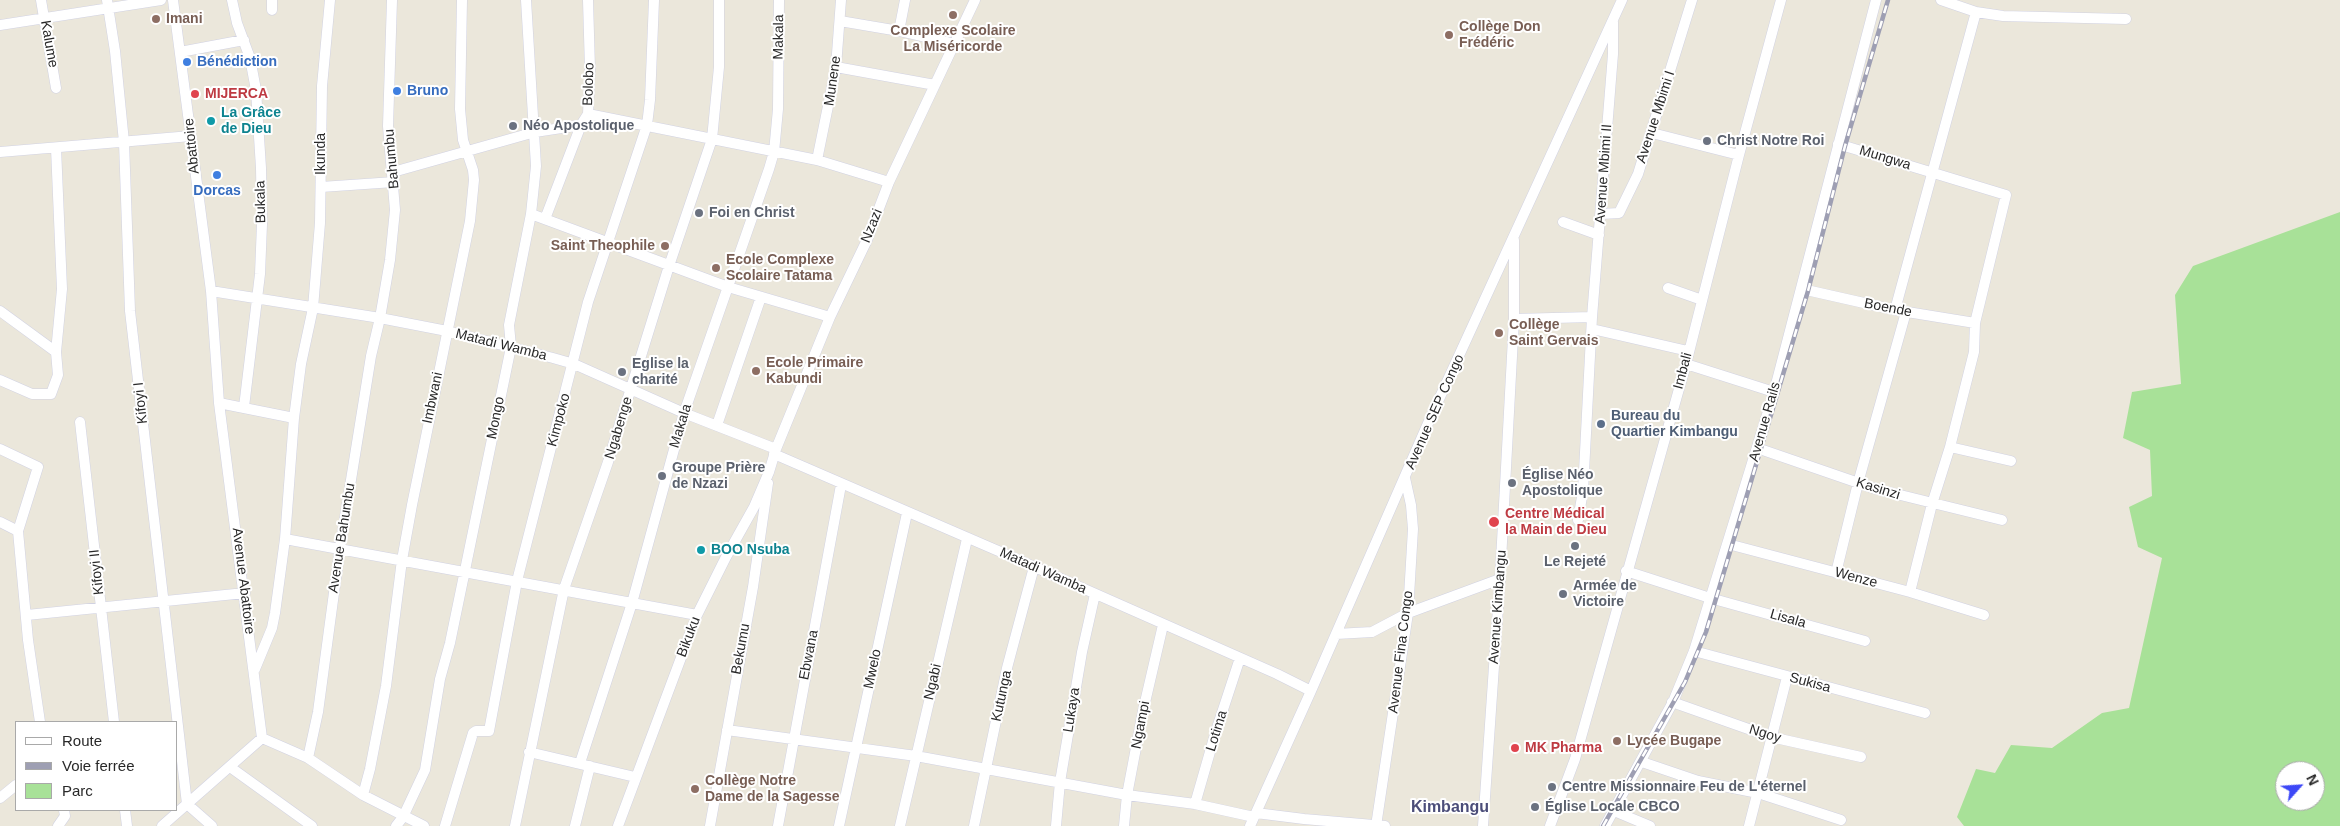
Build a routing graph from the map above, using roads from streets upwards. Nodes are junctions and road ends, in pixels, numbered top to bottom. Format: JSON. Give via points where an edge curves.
{"nodes":[{"id":1,"x":41,"y":0,"type":"edge"},
{"id":2,"x":161,"y":0,"type":"edge"},
{"id":3,"x":173,"y":0,"type":"edge"},
{"id":4,"x":232,"y":0,"type":"edge"},
{"id":5,"x":330,"y":0,"type":"edge"},
{"id":6,"x":392,"y":0,"type":"edge"},
{"id":7,"x":462,"y":0,"type":"edge"},
{"id":8,"x":526,"y":0,"type":"edge"},
{"id":9,"x":588,"y":0,"type":"edge"},
{"id":10,"x":654,"y":0,"type":"edge"},
{"id":11,"x":719,"y":0,"type":"edge"},
{"id":12,"x":780,"y":0,"type":"edge"},
{"id":13,"x":841,"y":0,"type":"edge"},
{"id":14,"x":906,"y":0,"type":"edge"},
{"id":15,"x":974,"y":0,"type":"edge"},
{"id":16,"x":1622,"y":0,"type":"edge"},
{"id":17,"x":1692,"y":0,"type":"edge"},
{"id":18,"x":1781,"y":0,"type":"edge"},
{"id":19,"x":1876,"y":0,"type":"edge"},
{"id":20,"x":1941,"y":0,"type":"edge"},
{"id":21,"x":108,"y":5,"type":"edge"},
{"id":22,"x":1976,"y":12,"type":"junction"},
{"id":23,"x":44,"y":17,"type":"junction"},
{"id":24,"x":1613,"y":18,"type":"junction"},
{"id":25,"x":2126,"y":19,"type":"dead end"},
{"id":26,"x":840,"y":21,"type":"junction"},
{"id":27,"x":0,"y":25,"type":"edge"},
{"id":28,"x":899,"y":31,"type":"junction"},
{"id":29,"x":244,"y":40,"type":"junction"},
{"id":30,"x":956,"y":44,"type":"junction"},
{"id":31,"x":180,"y":52,"type":"junction"},
{"id":32,"x":836,"y":67,"type":"junction"},
{"id":33,"x":935,"y":85,"type":"junction"},
{"id":34,"x":56,"y":88,"type":"dead end"},
{"id":35,"x":588,"y":114,"type":"junction"},
{"id":36,"x":581,"y":125,"type":"junction"},
{"id":37,"x":647,"y":125,"type":"junction"},
{"id":38,"x":535,"y":132,"type":"junction"},
{"id":39,"x":1652,"y":133,"type":"junction"},
{"id":40,"x":191,"y":136,"type":"junction"},
{"id":41,"x":712,"y":139,"type":"junction"},
{"id":42,"x":124,"y":142,"type":"junction"},
{"id":43,"x":1838,"y":144,"type":"junction"},
{"id":44,"x":56,"y":148,"type":"junction"},
{"id":45,"x":0,"y":152,"type":"edge"},
{"id":46,"x":774,"y":152,"type":"junction"},
{"id":47,"x":466,"y":153,"type":"junction"},
{"id":48,"x":1739,"y":155,"type":"junction"},
{"id":49,"x":817,"y":160,"type":"junction"},
{"id":50,"x":1931,"y":172,"type":"junction"},
{"id":51,"x":394,"y":177,"type":"junction"},
{"id":52,"x":889,"y":182,"type":"junction"},
{"id":53,"x":321,"y":187,"type":"junction"},
{"id":54,"x":531,"y":214,"type":"junction"},
{"id":55,"x":1601,"y":214,"type":"junction"},
{"id":56,"x":545,"y":219,"type":"junction"},
{"id":57,"x":1562,"y":222,"type":"dead end"},
{"id":58,"x":1599,"y":235,"type":"junction"},
{"id":59,"x":1514,"y":238,"type":"junction"},
{"id":60,"x":608,"y":243,"type":"junction"},
{"id":61,"x":669,"y":266,"type":"junction"},
{"id":62,"x":728,"y":287,"type":"junction"},
{"id":63,"x":1668,"y":288,"type":"dead end"},
{"id":64,"x":1802,"y":289,"type":"junction"},
{"id":65,"x":211,"y":291,"type":"junction"},
{"id":66,"x":761,"y":297,"type":"junction"},
{"id":67,"x":257,"y":299,"type":"junction"},
{"id":68,"x":1702,"y":300,"type":"junction"},
{"id":69,"x":313,"y":308,"type":"junction"},
{"id":70,"x":0,"y":311,"type":"edge"},
{"id":71,"x":1901,"y":311,"type":"junction"},
{"id":72,"x":830,"y":317,"type":"junction"},
{"id":73,"x":1592,"y":317,"type":"junction"},
{"id":74,"x":380,"y":318,"type":"junction"},
{"id":75,"x":1514,"y":319,"type":"junction"},
{"id":76,"x":1975,"y":324,"type":"junction"},
{"id":77,"x":1592,"y":329,"type":"junction"},
{"id":78,"x":447,"y":331,"type":"junction"},
{"id":79,"x":510,"y":347,"type":"junction"},
{"id":80,"x":1688,"y":351,"type":"junction"},
{"id":81,"x":56,"y":352,"type":"junction"},
{"id":82,"x":574,"y":364,"type":"junction"},
{"id":83,"x":1686,"y":364,"type":"junction"},
{"id":84,"x":0,"y":380,"type":"edge"},
{"id":85,"x":630,"y":389,"type":"junction"},
{"id":86,"x":1774,"y":392,"type":"junction"},
{"id":87,"x":219,"y":403,"type":"junction"},
{"id":88,"x":244,"y":407,"type":"junction"},
{"id":89,"x":684,"y":413,"type":"junction"},
{"id":90,"x":294,"y":418,"type":"junction"},
{"id":91,"x":80,"y":422,"type":"dead end"},
{"id":92,"x":717,"y":425,"type":"junction"},
{"id":93,"x":1950,"y":447,"type":"junction"},
{"id":94,"x":1757,"y":448,"type":"junction"},
{"id":95,"x":0,"y":449,"type":"edge"},
{"id":96,"x":775,"y":452,"type":"junction"},
{"id":97,"x":2011,"y":461,"type":"dead end"},
{"id":98,"x":770,"y":472,"type":"junction"},
{"id":99,"x":1405,"y":478,"type":"junction"},
{"id":100,"x":1858,"y":483,"type":"junction"},
{"id":101,"x":841,"y":485,"type":"junction"},
{"id":102,"x":1932,"y":504,"type":"junction"},
{"id":103,"x":907,"y":512,"type":"junction"},
{"id":104,"x":1578,"y":520,"type":"dead end"},
{"id":105,"x":2002,"y":520,"type":"dead end"},
{"id":106,"x":0,"y":522,"type":"edge"},
{"id":107,"x":18,"y":531,"type":"junction"},
{"id":108,"x":285,"y":539,"type":"junction"},
{"id":109,"x":967,"y":539,"type":"junction"},
{"id":110,"x":1728,"y":544,"type":"junction"},
{"id":111,"x":340,"y":548,"type":"junction"},
{"id":112,"x":402,"y":560,"type":"junction"},
{"id":113,"x":1034,"y":567,"type":"junction"},
{"id":114,"x":464,"y":571,"type":"junction"},
{"id":115,"x":1626,"y":571,"type":"junction"},
{"id":116,"x":1836,"y":573,"type":"junction"},
{"id":117,"x":1500,"y":579,"type":"junction"},
{"id":118,"x":517,"y":581,"type":"junction"},
{"id":119,"x":564,"y":589,"type":"junction"},
{"id":120,"x":1910,"y":592,"type":"junction"},
{"id":121,"x":245,"y":593,"type":"junction"},
{"id":122,"x":1095,"y":594,"type":"junction"},
{"id":123,"x":1710,"y":598,"type":"junction"},
{"id":124,"x":164,"y":601,"type":"junction"},
{"id":125,"x":632,"y":603,"type":"junction"},
{"id":126,"x":101,"y":609,"type":"junction"},
{"id":127,"x":1408,"y":612,"type":"junction"},
{"id":128,"x":27,"y":615,"type":"junction"},
{"id":129,"x":697,"y":615,"type":"junction"},
{"id":130,"x":1984,"y":615,"type":"dead end"},
{"id":131,"x":1163,"y":625,"type":"junction"},
{"id":132,"x":1336,"y":634,"type":"junction"},
{"id":133,"x":1865,"y":641,"type":"dead end"},
{"id":134,"x":1694,"y":651,"type":"junction"},
{"id":135,"x":1240,"y":658,"type":"junction"},
{"id":136,"x":255,"y":670,"type":"junction"},
{"id":137,"x":1787,"y":677,"type":"junction"},
{"id":138,"x":1311,"y":691,"type":"junction"},
{"id":139,"x":1672,"y":702,"type":"junction"},
{"id":140,"x":1926,"y":713,"type":"dead end"},
{"id":141,"x":40,"y":721,"type":"edge"},
{"id":142,"x":114,"y":721,"type":"edge"},
{"id":143,"x":178,"y":721,"type":"edge"},
{"id":144,"x":178,"y":725,"type":"edge"},
{"id":145,"x":727,"y":730,"type":"junction"},
{"id":146,"x":1771,"y":737,"type":"junction"},
{"id":147,"x":262,"y":738,"type":"junction"},
{"id":148,"x":792,"y":739,"type":"junction"},
{"id":149,"x":855,"y":749,"type":"junction"},
{"id":150,"x":529,"y":752,"type":"junction"},
{"id":151,"x":916,"y":756,"type":"junction"},
{"id":152,"x":1861,"y":757,"type":"dead end"},
{"id":153,"x":308,"y":758,"type":"junction"},
{"id":154,"x":1642,"y":762,"type":"junction"},
{"id":155,"x":585,"y":765,"type":"junction"},
{"id":156,"x":230,"y":767,"type":"junction"},
{"id":157,"x":986,"y":768,"type":"junction"},
{"id":158,"x":635,"y":777,"type":"junction"},
{"id":159,"x":1060,"y":782,"type":"junction"},
{"id":160,"x":15,"y":785,"type":"edge"},
{"id":161,"x":1758,"y":793,"type":"junction"},
{"id":162,"x":363,"y":795,"type":"junction"},
{"id":163,"x":1127,"y":795,"type":"junction"},
{"id":164,"x":0,"y":798,"type":"edge"},
{"id":165,"x":187,"y":804,"type":"junction"},
{"id":166,"x":1196,"y":804,"type":"junction"},
{"id":167,"x":64,"y":811,"type":"edge"},
{"id":168,"x":125,"y":811,"type":"edge"},
{"id":169,"x":1614,"y":811,"type":"junction"},
{"id":170,"x":403,"y":817,"type":"junction"},
{"id":171,"x":1253,"y":818,"type":"edge"},
{"id":172,"x":1841,"y":820,"type":"dead end"},
{"id":173,"x":1303,"y":823,"type":"edge"},
{"id":174,"x":1379,"y":825,"type":"edge"},
{"id":175,"x":58,"y":826,"type":"edge"},
{"id":176,"x":127,"y":826,"type":"edge"},
{"id":177,"x":162,"y":826,"type":"edge"},
{"id":178,"x":212,"y":826,"type":"edge"},
{"id":179,"x":312,"y":826,"type":"edge"},
{"id":180,"x":396,"y":826,"type":"edge"},
{"id":181,"x":424,"y":826,"type":"edge"},
{"id":182,"x":445,"y":826,"type":"edge"},
{"id":183,"x":515,"y":826,"type":"edge"},
{"id":184,"x":575,"y":826,"type":"edge"},
{"id":185,"x":618,"y":826,"type":"edge"},
{"id":186,"x":710,"y":826,"type":"edge"},
{"id":187,"x":778,"y":826,"type":"edge"},
{"id":188,"x":839,"y":826,"type":"edge"},
{"id":189,"x":900,"y":826,"type":"edge"},
{"id":190,"x":974,"y":826,"type":"edge"},
{"id":191,"x":1056,"y":826,"type":"edge"},
{"id":192,"x":1124,"y":826,"type":"edge"},
{"id":193,"x":1483,"y":826,"type":"edge"},
{"id":194,"x":1550,"y":826,"type":"edge"},
{"id":195,"x":1605,"y":826,"type":"edge"},
{"id":196,"x":1650,"y":826,"type":"edge"},
{"id":197,"x":1749,"y":826,"type":"edge"}],
"edges":[{"from":1,"to":23,"type":"street","name":"Kalume"},
{"from":2,"to":21,"type":"street"},
{"from":3,"to":31,"type":"street","name":"Abattoire"},
{"from":4,"to":29,"type":"street","name":"Bukala"},
{"from":5,"to":53,"type":"street","name":"Ikunda","via":[[322,86]]},
{"from":6,"to":51,"type":"street","name":"Bahumbu","via":[[388,126]]},
{"from":7,"to":47,"type":"street","name":"Imbwani","via":[[459,88]]},
{"from":8,"to":38,"type":"street","name":"Mongo"},
{"from":9,"to":35,"type":"street","name":"Bolobo"},
{"from":10,"to":37,"type":"street","name":"Kimpoko"},
{"from":11,"to":41,"type":"street","name":"Ngabenge","via":[[719,67]]},
{"from":12,"to":46,"type":"street","name":"Makala"},
{"from":13,"to":26,"type":"street","name":"Munene"},
{"from":14,"to":28,"type":"street"},
{"from":15,"to":30,"type":"street","name":"Nzazi"},
{"from":16,"to":24,"type":"street","name":"Avenue SEP Congo"},
{"from":17,"to":39,"type":"street","name":"Avenue Mbimi I"},
{"from":18,"to":48,"type":"street","name":"Imbali"},
{"from":19,"to":43,"type":"street","name":"Avenue Rails"},
{"from":20,"to":22,"type":"street"},
{"from":21,"to":23,"type":"street"},
{"from":21,"to":42,"type":"street","name":"Kifoyi I"},
{"from":22,"to":25,"type":"street","via":[[2003,16]]},
{"from":22,"to":50,"type":"street"},
{"from":23,"to":27,"type":"street"},
{"from":23,"to":34,"type":"street","name":"Kalume"},
{"from":24,"to":55,"type":"street","name":"Avenue Mbimi II"},
{"from":24,"to":59,"type":"street","name":"Avenue SEP Congo"},
{"from":26,"to":28,"type":"street"},
{"from":26,"to":32,"type":"street","name":"Munene"},
{"from":28,"to":30,"type":"street"},
{"from":29,"to":31,"type":"street"},
{"from":29,"to":67,"type":"street","name":"Bukala","via":[[256,90],[261,168],[262,224]]},
{"from":30,"to":33,"type":"street","name":"Nzazi"},
{"from":31,"to":40,"type":"street","name":"Abattoire"},
{"from":32,"to":33,"type":"street"},
{"from":32,"to":49,"type":"street","name":"Munene"},
{"from":33,"to":52,"type":"street","name":"Nzazi"},
{"from":35,"to":36,"type":"street","name":"Bolobo"},
{"from":35,"to":37,"type":"street"},
{"from":36,"to":38,"type":"street"},
{"from":36,"to":56,"type":"street","name":"Bolobo"},
{"from":37,"to":41,"type":"street"},
{"from":37,"to":60,"type":"street","name":"Kimpoko"},
{"from":38,"to":47,"type":"street"},
{"from":38,"to":54,"type":"street","name":"Mongo","via":[[536,166]]},
{"from":39,"to":48,"type":"street"},
{"from":39,"to":55,"type":"street","name":"Avenue Mbimi I","via":[[1638,174],[1619,213]]},
{"from":40,"to":42,"type":"street"},
{"from":40,"to":65,"type":"street","name":"Abattoire"},
{"from":41,"to":46,"type":"street"},
{"from":41,"to":61,"type":"street","name":"Ngabenge"},
{"from":42,"to":44,"type":"street"},
{"from":42,"to":124,"type":"street","name":"Kifoyi I","via":[[130,311]]},
{"from":43,"to":50,"type":"street","name":"Mungwa"},
{"from":43,"to":64,"type":"street","name":"Avenue Rails"},
{"from":44,"to":45,"type":"street"},
{"from":44,"to":81,"type":"street","via":[[62,289]]},
{"from":46,"to":49,"type":"street"},
{"from":46,"to":62,"type":"street","name":"Makala"},
{"from":47,"to":51,"type":"street"},
{"from":47,"to":78,"type":"street","name":"Imbwani","via":[[473,170],[470,221]]},
{"from":48,"to":68,"type":"street","name":"Imbali"},
{"from":49,"to":52,"type":"street"},
{"from":50,"to":71,"type":"street"},
{"from":50,"to":76,"type":"street","name":"Mungwa","via":[[2006,194]]},
{"from":51,"to":53,"type":"street"},
{"from":51,"to":74,"type":"street","name":"Bahumbu","via":[[395,210]]},
{"from":52,"to":72,"type":"street","name":"Nzazi","via":[[867,240]]},
{"from":53,"to":69,"type":"street","name":"Ikunda"},
{"from":54,"to":56,"type":"street"},
{"from":54,"to":79,"type":"street","name":"Mongo","via":[[510,325]]},
{"from":55,"to":58,"type":"street","name":"Avenue Mbimi II"},
{"from":56,"to":60,"type":"street"},
{"from":57,"to":58,"type":"street"},
{"from":58,"to":73,"type":"street","name":"Avenue Mbimi II"},
{"from":59,"to":75,"type":"street","name":"Avenue Kimbangu"},
{"from":59,"to":99,"type":"street","name":"Avenue SEP Congo"},
{"from":60,"to":61,"type":"street"},
{"from":60,"to":82,"type":"street","name":"Kimpoko","via":[[588,302]]},
{"from":61,"to":62,"type":"street"},
{"from":61,"to":85,"type":"street","name":"Ngabenge"},
{"from":62,"to":66,"type":"street"},
{"from":62,"to":89,"type":"street","name":"Makala"},
{"from":63,"to":68,"type":"street"},
{"from":64,"to":71,"type":"street","name":"Boende"},
{"from":64,"to":86,"type":"street","name":"Avenue Rails"},
{"from":65,"to":67,"type":"street","name":"Matadi Wamba"},
{"from":65,"to":87,"type":"street","name":"Avenue Abattoire"},
{"from":66,"to":72,"type":"street"},
{"from":66,"to":92,"type":"street"},
{"from":67,"to":69,"type":"street","name":"Matadi Wamba"},
{"from":67,"to":88,"type":"street","name":"Bukala"},
{"from":68,"to":80,"type":"street","name":"Imbali"},
{"from":69,"to":74,"type":"street","name":"Matadi Wamba"},
{"from":69,"to":90,"type":"street","name":"Ikunda"},
{"from":70,"to":81,"type":"street"},
{"from":71,"to":76,"type":"street","name":"Boende"},
{"from":71,"to":100,"type":"street"},
{"from":72,"to":96,"type":"street","name":"Nzazi"},
{"from":73,"to":75,"type":"street"},
{"from":73,"to":77,"type":"street","name":"Avenue Mbimi II"},
{"from":74,"to":78,"type":"street","name":"Matadi Wamba"},
{"from":74,"to":111,"type":"street","name":"Avenue Bahumbu"},
{"from":75,"to":117,"type":"street","name":"Avenue Kimbangu"},
{"from":76,"to":93,"type":"street","via":[[1974,352]]},
{"from":77,"to":80,"type":"street"},
{"from":77,"to":104,"type":"street","name":"Avenue Mbimi II","via":[[1583,491]]},
{"from":78,"to":79,"type":"street","name":"Matadi Wamba"},
{"from":78,"to":112,"type":"street","name":"Imbwani"},
{"from":79,"to":82,"type":"street","name":"Matadi Wamba"},
{"from":79,"to":114,"type":"street","name":"Mongo"},
{"from":80,"to":83,"type":"street","name":"Imbali"},
{"from":81,"to":84,"type":"street","via":[[58,375],[51,394],[32,394]]},
{"from":82,"to":85,"type":"street","name":"Matadi Wamba"},
{"from":82,"to":118,"type":"street","name":"Kimpoko"},
{"from":83,"to":86,"type":"street"},
{"from":83,"to":115,"type":"street","name":"Imbali"},
{"from":85,"to":89,"type":"street","name":"Matadi Wamba"},
{"from":85,"to":119,"type":"street","name":"Ngabenge"},
{"from":86,"to":94,"type":"street","name":"Avenue Rails"},
{"from":87,"to":88,"type":"street"},
{"from":87,"to":121,"type":"street","name":"Avenue Abattoire"},
{"from":88,"to":90,"type":"street"},
{"from":89,"to":92,"type":"street","name":"Matadi Wamba"},
{"from":89,"to":125,"type":"street","name":"Makala"},
{"from":90,"to":108,"type":"street","name":"Ikunda"},
{"from":91,"to":126,"type":"street","name":"Kifoyi II"},
{"from":92,"to":96,"type":"street","name":"Matadi Wamba"},
{"from":93,"to":97,"type":"street"},
{"from":93,"to":102,"type":"street"},
{"from":94,"to":100,"type":"street","name":"Kasinzi"},
{"from":94,"to":110,"type":"street","name":"Avenue Rails"},
{"from":95,"to":107,"type":"street","via":[[38,467]]},
{"from":96,"to":98,"type":"street","name":"Bikuku"},
{"from":96,"to":101,"type":"street","name":"Matadi Wamba"},
{"from":98,"to":129,"type":"street","name":"Bikuku"},
{"from":98,"to":145,"type":"street","name":"Bekumu"},
{"from":99,"to":127,"type":"street","name":"Avenue Fina Congo","via":[[1413,529]]},
{"from":99,"to":132,"type":"street","name":"Avenue SEP Congo"},
{"from":100,"to":102,"type":"street","name":"Kasinzi"},
{"from":100,"to":116,"type":"street"},
{"from":101,"to":103,"type":"street","name":"Matadi Wamba"},
{"from":101,"to":148,"type":"street","name":"Ebwana"},
{"from":102,"to":105,"type":"street","name":"Kasinzi"},
{"from":102,"to":120,"type":"street"},
{"from":103,"to":109,"type":"street","name":"Matadi Wamba"},
{"from":103,"to":149,"type":"street","name":"Mwelo"},
{"from":106,"to":107,"type":"street"},
{"from":107,"to":128,"type":"street"},
{"from":108,"to":111,"type":"street"},
{"from":108,"to":136,"type":"street","name":"Ikunda","via":[[272,628]]},
{"from":109,"to":113,"type":"street","name":"Matadi Wamba"},
{"from":109,"to":151,"type":"street","name":"Ngabi"},
{"from":110,"to":116,"type":"street","name":"Wenze"},
{"from":110,"to":123,"type":"street","name":"Avenue Rails"},
{"from":111,"to":112,"type":"street"},
{"from":111,"to":153,"type":"street","name":"Avenue Bahumbu","via":[[318,712]]},
{"from":112,"to":114,"type":"street"},
{"from":112,"to":162,"type":"street","name":"Imbwani","via":[[386,686]]},
{"from":113,"to":122,"type":"street","name":"Matadi Wamba"},
{"from":113,"to":157,"type":"street","name":"Kutunga"},
{"from":114,"to":118,"type":"street"},
{"from":114,"to":170,"type":"street","name":"Mongo","via":[[440,679],[425,770]]},
{"from":115,"to":123,"type":"street","name":"Lisala"},
{"from":115,"to":194,"type":"street","name":"Imbali","via":[[1575,758]]},
{"from":116,"to":120,"type":"street","name":"Wenze"},
{"from":117,"to":127,"type":"street"},
{"from":117,"to":193,"type":"street","name":"Avenue Kimbangu"},
{"from":118,"to":119,"type":"street"},
{"from":118,"to":182,"type":"street","name":"Kimpoko","via":[[489,731],[473,733]]},
{"from":119,"to":125,"type":"street"},
{"from":119,"to":150,"type":"street","name":"Ngabenge"},
{"from":120,"to":130,"type":"street","name":"Wenze"},
{"from":121,"to":124,"type":"street"},
{"from":121,"to":136,"type":"street","name":"Avenue Abattoire"},
{"from":122,"to":131,"type":"street","name":"Matadi Wamba"},
{"from":122,"to":159,"type":"street","name":"Lukaya"},
{"from":123,"to":133,"type":"street","name":"Lisala"},
{"from":123,"to":134,"type":"street","name":"Avenue Rails"},
{"from":124,"to":126,"type":"street"},
{"from":124,"to":143,"type":"street","name":"Kifoyi I"},
{"from":125,"to":129,"type":"street"},
{"from":125,"to":155,"type":"street","name":"Makala"},
{"from":126,"to":128,"type":"street"},
{"from":126,"to":142,"type":"street","name":"Kifoyi II"},
{"from":127,"to":132,"type":"street","via":[[1372,632]]},
{"from":127,"to":174,"type":"street","name":"Avenue Fina Congo"},
{"from":128,"to":141,"type":"street"},
{"from":129,"to":158,"type":"street","name":"Bikuku"},
{"from":131,"to":135,"type":"street","name":"Matadi Wamba"},
{"from":131,"to":163,"type":"street","name":"Ngampi"},
{"from":132,"to":138,"type":"street","name":"Avenue SEP Congo"},
{"from":134,"to":137,"type":"street","name":"Sukisa"},
{"from":134,"to":139,"type":"street","name":"Avenue Rails"},
{"from":135,"to":138,"type":"street","name":"Matadi Wamba"},
{"from":135,"to":166,"type":"street","name":"Lotima"},
{"from":136,"to":147,"type":"street","name":"Avenue Abattoire"},
{"from":137,"to":140,"type":"street","name":"Sukisa"},
{"from":137,"to":146,"type":"street"},
{"from":138,"to":171,"type":"street","name":"Avenue SEP Congo"},
{"from":139,"to":146,"type":"street","name":"Ngoy"},
{"from":139,"to":154,"type":"street","name":"Avenue Rails"},
{"from":144,"to":165,"type":"street","name":"Kifoyi I"},
{"from":145,"to":148,"type":"street"},
{"from":145,"to":186,"type":"street","name":"Bekumu"},
{"from":146,"to":152,"type":"street","name":"Ngoy"},
{"from":146,"to":161,"type":"street"},
{"from":147,"to":153,"type":"street"},
{"from":147,"to":156,"type":"street"},
{"from":148,"to":149,"type":"street"},
{"from":148,"to":187,"type":"street","name":"Ebwana"},
{"from":149,"to":151,"type":"street"},
{"from":149,"to":188,"type":"street","name":"Mwelo"},
{"from":150,"to":155,"type":"street"},
{"from":150,"to":183,"type":"street","name":"Ngabenge"},
{"from":151,"to":157,"type":"street"},
{"from":151,"to":189,"type":"street","name":"Ngabi"},
{"from":153,"to":162,"type":"street"},
{"from":154,"to":161,"type":"street","via":[[1698,781]]},
{"from":154,"to":169,"type":"street","name":"Avenue Rails"},
{"from":155,"to":158,"type":"street"},
{"from":155,"to":184,"type":"street","name":"Makala"},
{"from":156,"to":165,"type":"street"},
{"from":156,"to":179,"type":"street"},
{"from":157,"to":159,"type":"street"},
{"from":157,"to":190,"type":"street","name":"Kutunga"},
{"from":158,"to":185,"type":"street","name":"Bikuku"},
{"from":159,"to":163,"type":"street"},
{"from":159,"to":191,"type":"street","name":"Lukaya"},
{"from":160,"to":164,"type":"street"},
{"from":161,"to":172,"type":"street"},
{"from":161,"to":197,"type":"street"},
{"from":162,"to":170,"type":"street"},
{"from":163,"to":166,"type":"street"},
{"from":163,"to":192,"type":"street","name":"Ngampi"},
{"from":165,"to":177,"type":"street"},
{"from":165,"to":178,"type":"street"},
{"from":166,"to":171,"type":"street"},
{"from":167,"to":175,"type":"street","via":[[65,816]]},
{"from":168,"to":176,"type":"street"},
{"from":169,"to":195,"type":"street","name":"Avenue Rails"},
{"from":169,"to":196,"type":"street"},
{"from":170,"to":180,"type":"street","name":"Mongo"},
{"from":170,"to":181,"type":"street"},
{"from":171,"to":173,"type":"street"},
{"from":173,"to":174,"type":"street"}]}
